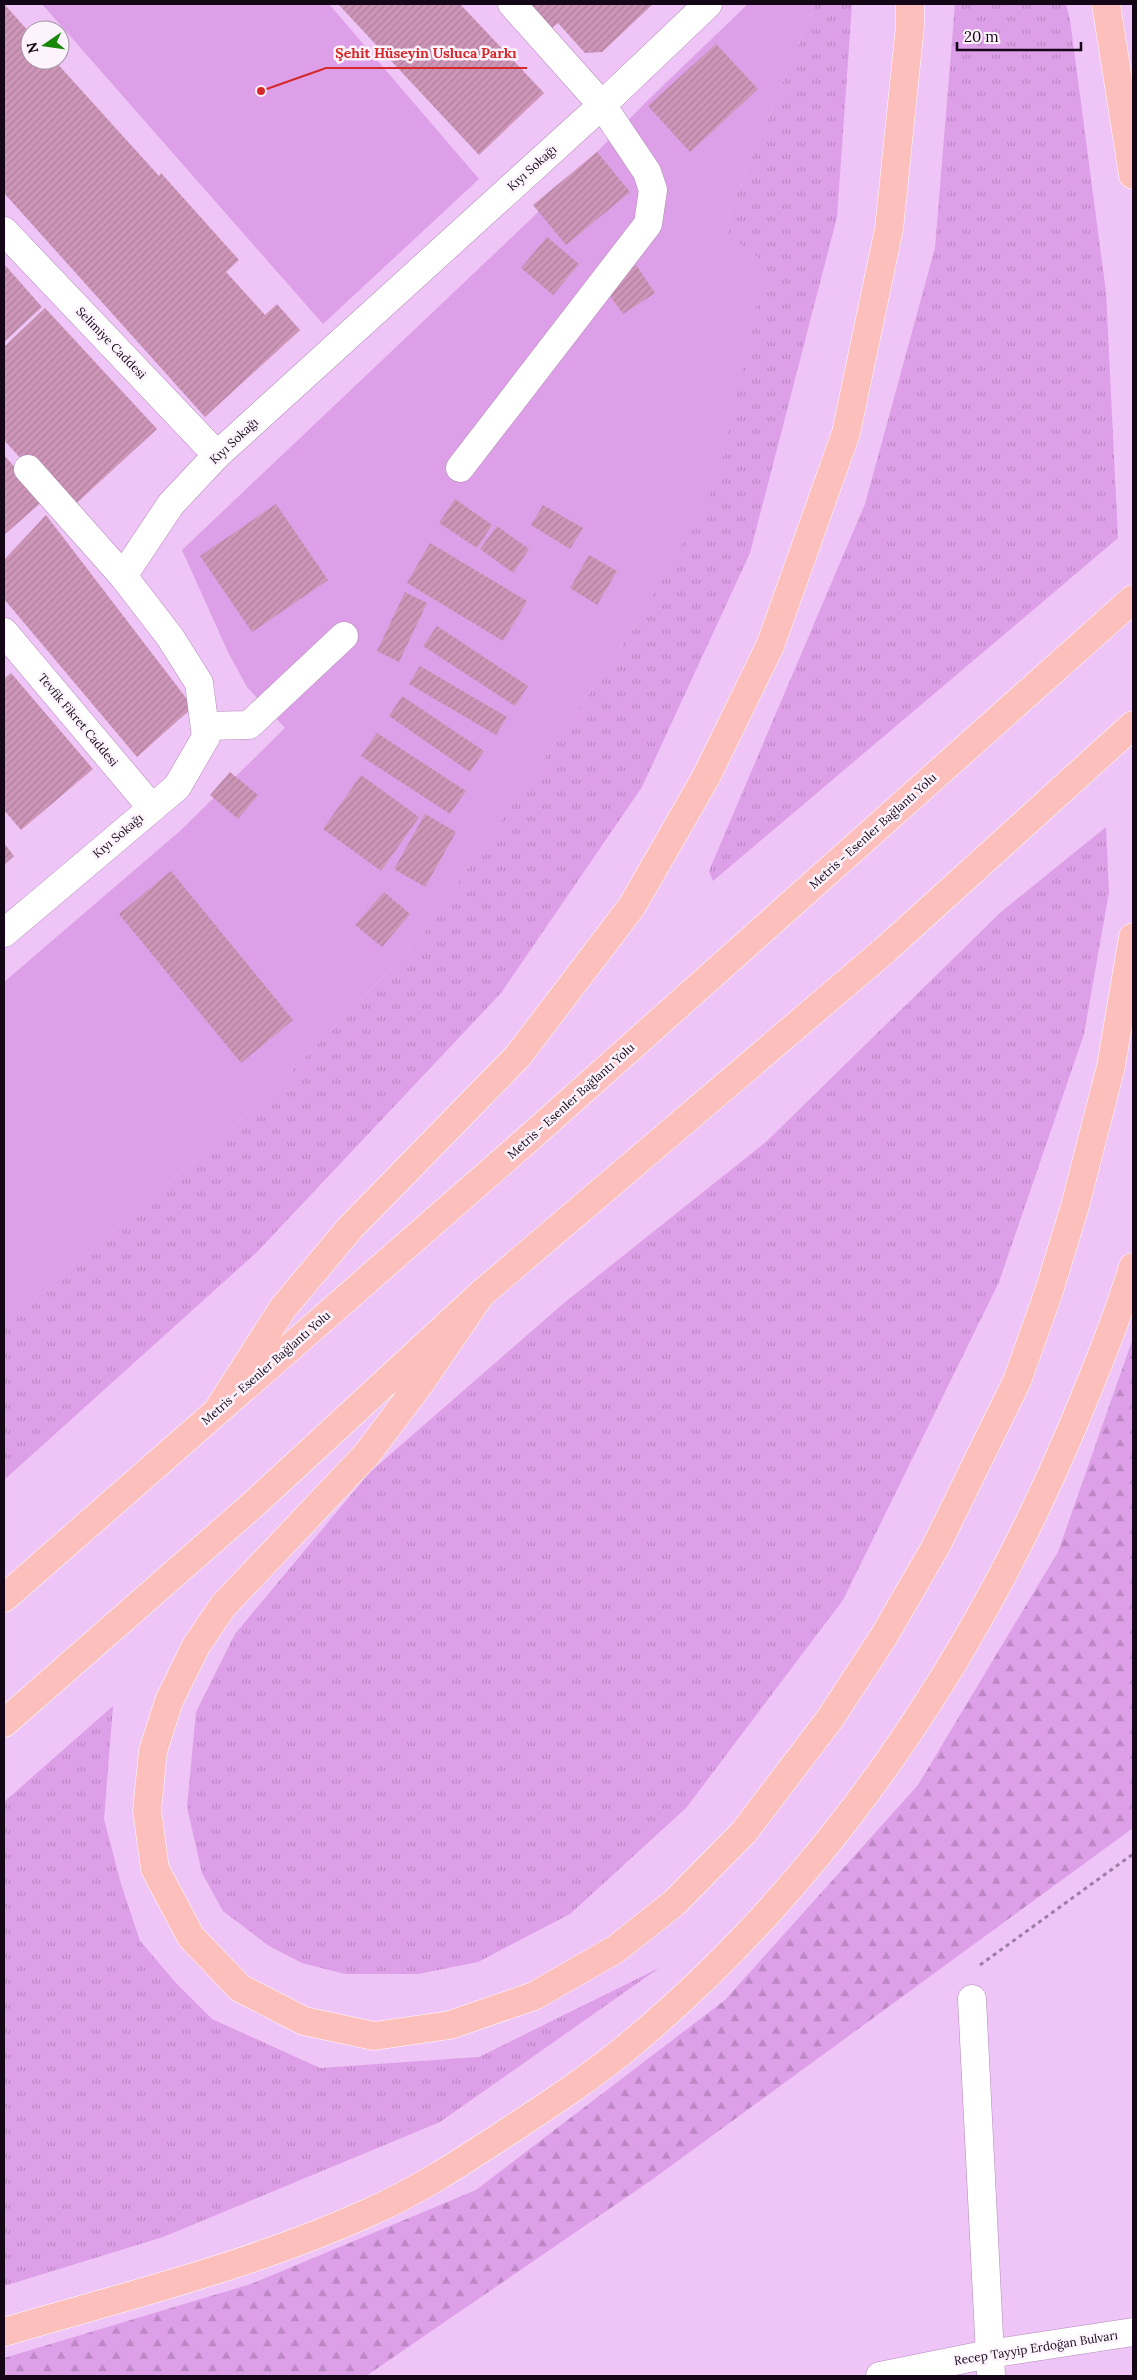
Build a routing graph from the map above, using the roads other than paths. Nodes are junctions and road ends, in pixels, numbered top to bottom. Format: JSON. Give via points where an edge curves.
{"nodes":[{"id":1,"x":512,"y":4,"type":"edge"},
{"id":2,"x":708,"y":4,"type":"edge"},
{"id":3,"x":910,"y":4,"type":"edge"},
{"id":4,"x":1106,"y":4,"type":"edge"},
{"id":5,"x":602,"y":105,"type":"junction"},
{"id":6,"x":1133,"y":175,"type":"edge"},
{"id":7,"x":4,"y":231,"type":"edge"},
{"id":8,"x":217,"y":455,"type":"junction"},
{"id":9,"x":460,"y":468,"type":"dead end"},
{"id":10,"x":28,"y":469,"type":"dead end"},
{"id":11,"x":124,"y":576,"type":"junction"},
{"id":12,"x":1133,"y":599,"type":"edge"},
{"id":13,"x":4,"y":632,"type":"edge"},
{"id":14,"x":344,"y":636,"type":"dead end"},
{"id":15,"x":1133,"y":725,"type":"edge"},
{"id":16,"x":205,"y":726,"type":"junction"},
{"id":17,"x":152,"y":808,"type":"junction"},
{"id":18,"x":4,"y":933,"type":"edge"},
{"id":19,"x":1133,"y":937,"type":"edge"},
{"id":20,"x":1133,"y":1267,"type":"edge"},
{"id":21,"x":481,"y":1294,"type":"junction"},
{"id":22,"x":219,"y":1408,"type":"junction"},
{"id":23,"x":4,"y":1598,"type":"edge"},
{"id":24,"x":4,"y":1723,"type":"edge"},
{"id":25,"x":972,"y":1999,"type":"dead end"},
{"id":26,"x":4,"y":2332,"type":"edge"},
{"id":27,"x":1133,"y":2332,"type":"edge"},
{"id":28,"x":990,"y":2365,"type":"edge"},
{"id":29,"x":880,"y":2376,"type":"edge"}],
"edges":[{"from":1,"to":5,"type":"street"},
{"from":2,"to":5,"type":"street","name":"Kıyı Sokağı"},
{"from":3,"to":22,"type":"highway","via":[[889,229],[846,433],[770,646],[706,777],[632,906],[518,1056],[350,1228],[284,1308]]},
{"from":4,"to":6,"type":"highway"},
{"from":5,"to":8,"type":"street","name":"Kıyı Sokağı"},
{"from":5,"to":9,"type":"street","via":[[647,172],[653,190],[648,224]]},
{"from":7,"to":8,"type":"street","name":"Selimiye Caddesi"},
{"from":8,"to":11,"type":"street","name":"Kıyı Sokağı","via":[[171,504]]},
{"from":10,"to":11,"type":"street"},
{"from":11,"to":16,"type":"street","name":"Kıyı Sokağı","via":[[170,637],[199,683]]},
{"from":12,"to":22,"type":"highway","name":"Metris - Esenler Bağlantı Yolu","via":[[536,1132]]},
{"from":13,"to":17,"type":"street","name":"Tevfik Fikret Caddesi"},
{"from":14,"to":16,"type":"street","via":[[249,725]]},
{"from":15,"to":21,"type":"highway","via":[[885,950]]},
{"from":16,"to":17,"type":"street","name":"Kıyı Sokağı","via":[[206,737],[177,787]]},
{"from":17,"to":18,"type":"street","name":"Kıyı Sokağı"},
{"from":19,"to":21,"type":"highway","via":[[1111,1066],[1077,1197],[1049,1291],[1017,1381],[936,1546],[884,1636],[829,1720],[744,1832],[674,1903],[616,1949],[525,1999],[450,2025],[374,2036],[304,2021],[240,1988],[191,1937],[155,1869],[147,1810],[153,1751],[169,1701],[196,1646],[223,1606],[367,1454]]},
{"from":20,"to":26,"type":"highway","via":[[1117,1321],[1045,1490],[986,1606],[915,1724],[843,1825],[793,1885],[695,1987],[630,2045],[562,2096],[414,2191],[298,2241]]},
{"from":21,"to":24,"type":"highway","via":[[256,1502]]},
{"from":22,"to":23,"type":"highway","name":"Metris - Esenler Bağlantı Yolu"},
{"from":25,"to":28,"type":"street"},
{"from":27,"to":28,"type":"street","name":"Recep Tayyip Erdoğan Bulvarı"},
{"from":28,"to":29,"type":"street","name":"Recep Tayyip Erdoğan Bulvarı"}]}
